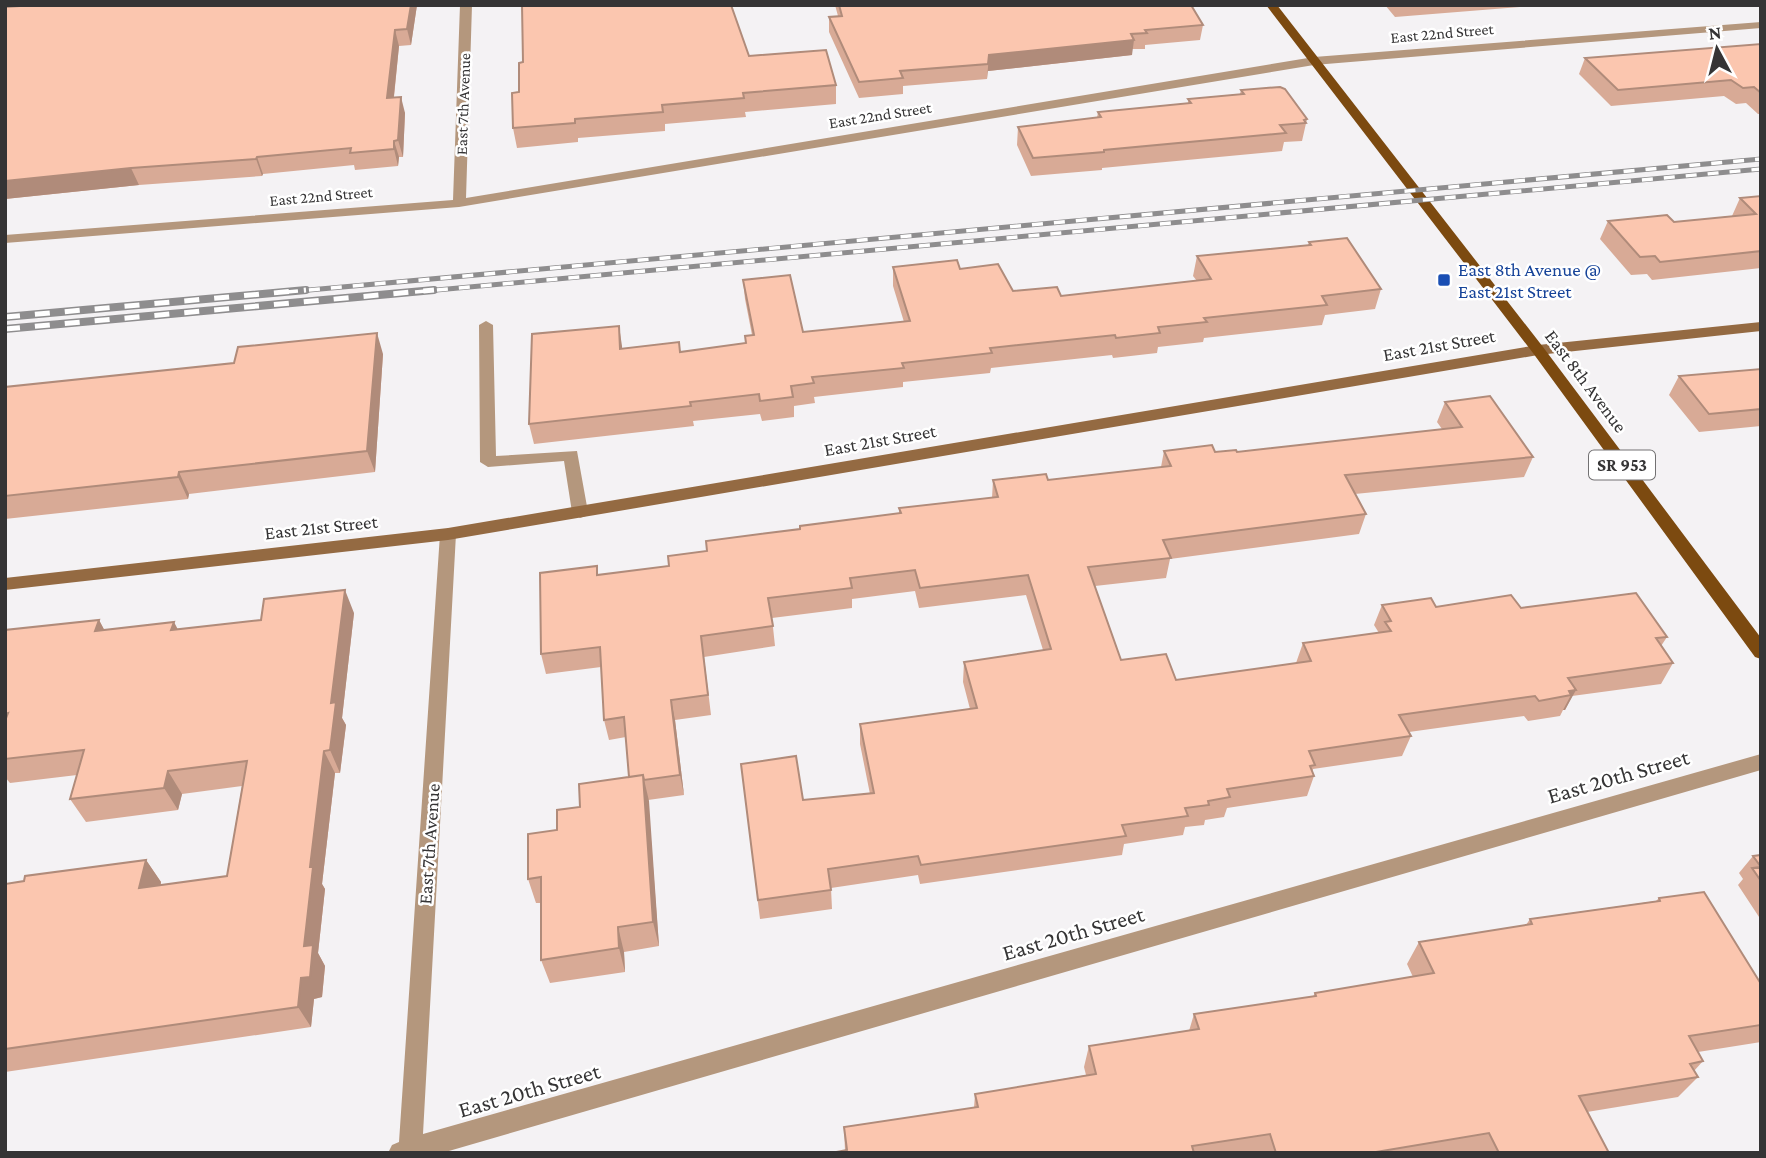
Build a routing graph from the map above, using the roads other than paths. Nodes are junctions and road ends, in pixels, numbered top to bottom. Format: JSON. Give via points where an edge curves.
{"nodes":[{"id":1,"x":466,"y":5,"type":"edge"},
{"id":2,"x":1271,"y":5,"type":"edge"},
{"id":3,"x":1761,"y":25,"type":"edge"},
{"id":4,"x":1314,"y":61,"type":"junction"},
{"id":5,"x":459,"y":202,"type":"junction"},
{"id":6,"x":5,"y":239,"type":"edge"},
{"id":7,"x":486,"y":325,"type":"dead end"},
{"id":8,"x":1761,"y":326,"type":"edge"},
{"id":9,"x":1538,"y":350,"type":"junction"},
{"id":10,"x":580,"y":512,"type":"junction"},
{"id":11,"x":448,"y":534,"type":"junction"},
{"id":12,"x":5,"y":584,"type":"edge"},
{"id":13,"x":1761,"y":652,"type":"edge"},
{"id":14,"x":1761,"y":762,"type":"edge"},
{"id":15,"x":407,"y":1152,"type":"edge"}],
"edges":[{"from":1,"to":5,"type":"street","name":"East 7th Avenue"},
{"from":2,"to":4,"type":"main road","name":"East 8th Avenue","number":"SR 953"},
{"from":3,"to":4,"type":"street","name":"East 22nd Street"},
{"from":4,"to":5,"type":"street","name":"East 22nd Street"},
{"from":4,"to":9,"type":"main road","name":"East 8th Avenue","number":"SR 953"},
{"from":5,"to":6,"type":"street","name":"East 22nd Street"},
{"from":7,"to":10,"type":"street","via":[[488,462],[571,455]]},
{"from":8,"to":9,"type":"main road","name":"East 21st Street"},
{"from":9,"to":10,"type":"main road","name":"East 21st Street"},
{"from":9,"to":13,"type":"main road","name":"East 8th Avenue","number":"SR 953"},
{"from":10,"to":11,"type":"main road","name":"East 21st Street"},
{"from":11,"to":12,"type":"main road","name":"East 21st Street"},
{"from":11,"to":15,"type":"street","name":"East 7th Avenue"},
{"from":14,"to":15,"type":"street","name":"East 20th Street"}]}
